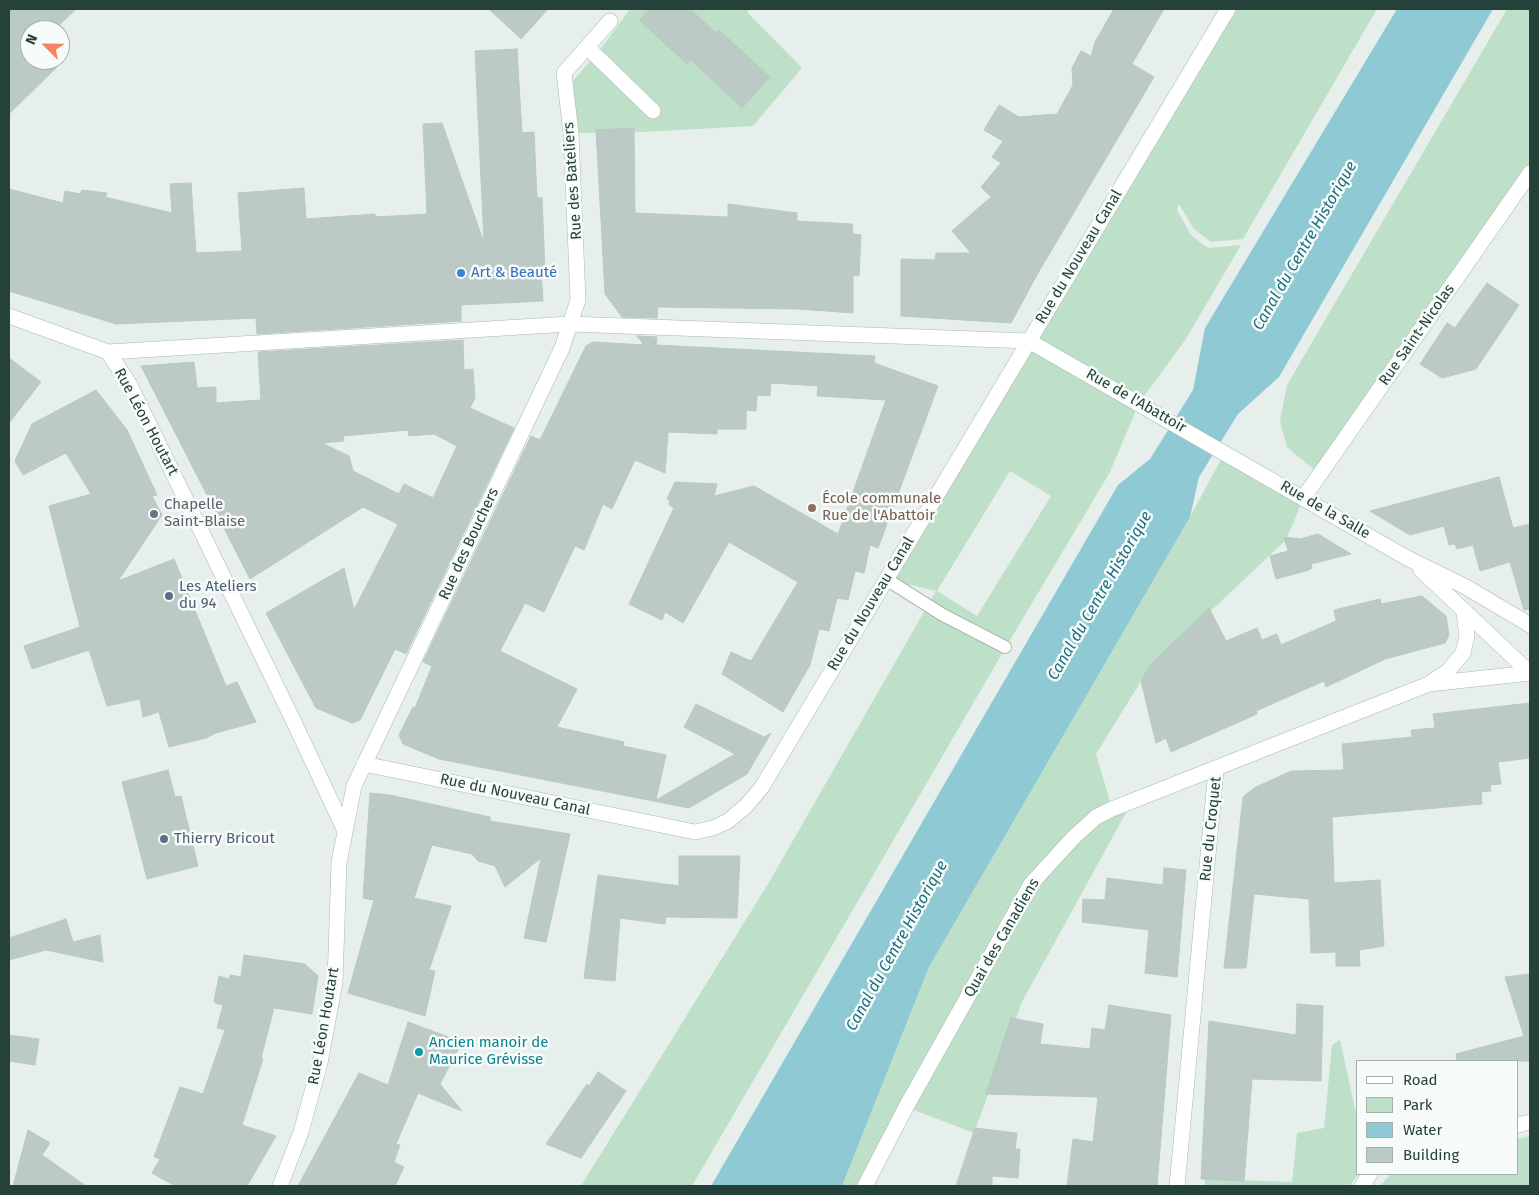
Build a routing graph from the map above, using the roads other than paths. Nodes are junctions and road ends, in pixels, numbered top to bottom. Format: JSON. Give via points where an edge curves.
{"nodes":[{"id":1,"x":1228,"y":9,"type":"edge"},
{"id":2,"x":610,"y":21,"type":"dead end"},
{"id":3,"x":587,"y":47,"type":"junction"},
{"id":4,"x":654,"y":111,"type":"dead end"},
{"id":5,"x":1530,"y":173,"type":"edge"},
{"id":6,"x":9,"y":316,"type":"edge"},
{"id":7,"x":570,"y":324,"type":"junction"},
{"id":8,"x":1029,"y":341,"type":"junction"},
{"id":9,"x":108,"y":352,"type":"junction"},
{"id":10,"x":1243,"y":462,"type":"joint"},
{"id":11,"x":1304,"y":497,"type":"junction"},
{"id":12,"x":1407,"y":558,"type":"junction"},
{"id":13,"x":886,"y":579,"type":"junction"},
{"id":14,"x":1464,"y":612,"type":"junction"},
{"id":15,"x":1530,"y":625,"type":"edge"},
{"id":16,"x":1004,"y":648,"type":"dead end"},
{"id":17,"x":1530,"y":673,"type":"edge"},
{"id":18,"x":1429,"y":684,"type":"junction"},
{"id":19,"x":364,"y":764,"type":"junction"},
{"id":20,"x":1216,"y":770,"type":"junction"},
{"id":21,"x":345,"y":831,"type":"junction"},
{"id":22,"x":1369,"y":1175,"type":"edge"},
{"id":23,"x":280,"y":1186,"type":"edge"},
{"id":24,"x":865,"y":1186,"type":"edge"},
{"id":25,"x":1177,"y":1186,"type":"edge"},
{"id":26,"x":1362,"y":1186,"type":"edge"}],
"edges":[{"from":1,"to":8,"type":"street","name":"Rue du Nouveau Canal"},
{"from":2,"to":3,"type":"street","name":"Rue des Bateliers"},
{"from":3,"to":4,"type":"street"},
{"from":3,"to":7,"type":"street","name":"Rue des Bateliers","via":[[564,73],[571,133],[579,284],[578,300]]},
{"from":5,"to":11,"type":"street","name":"Rue Saint-Nicolas"},
{"from":6,"to":9,"type":"street","name":"Rue Léon Houtart"},
{"from":7,"to":8,"type":"street"},
{"from":7,"to":9,"type":"street"},
{"from":7,"to":19,"type":"street","name":"Rue des Bouchers","via":[[562,348]]},
{"from":8,"to":10,"type":"street","name":"Rue de l'Abattoir"},
{"from":8,"to":13,"type":"street","name":"Rue du Nouveau Canal"},
{"from":9,"to":21,"type":"street","name":"Rue Léon Houtart","via":[[130,385]]},
{"from":10,"to":11,"type":"street","name":"Rue de la Salle"},
{"from":11,"to":12,"type":"street","name":"Rue de la Salle"},
{"from":12,"to":14,"type":"street","name":"Rue de la Salle"},
{"from":12,"to":15,"type":"street","name":"Rue de la Salle","via":[[1466,586]]},
{"from":13,"to":16,"type":"lane"},
{"from":13,"to":19,"type":"street","name":"Rue du Nouveau Canal","via":[[762,787],[746,806],[713,828],[695,832]]},
{"from":14,"to":17,"type":"street","name":"Rue de la Salle"},
{"from":14,"to":18,"type":"street","via":[[1468,636],[1463,653],[1448,671]]},
{"from":17,"to":18,"type":"street","name":"Rue du Croquet"},
{"from":18,"to":20,"type":"street","name":"Rue du Croquet"},
{"from":19,"to":21,"type":"street","name":"Rue Léon Houtart","via":[[354,786]]},
{"from":20,"to":24,"type":"street","name":"Quai des Canadiens","via":[[1096,817],[1047,865],[1015,911]]},
{"from":20,"to":25,"type":"street","name":"Rue du Croquet"},
{"from":21,"to":23,"type":"street","name":"Rue Léon Houtart","via":[[339,863],[335,982],[327,1026],[301,1132]]},
{"from":22,"to":26,"type":"street"}]}
